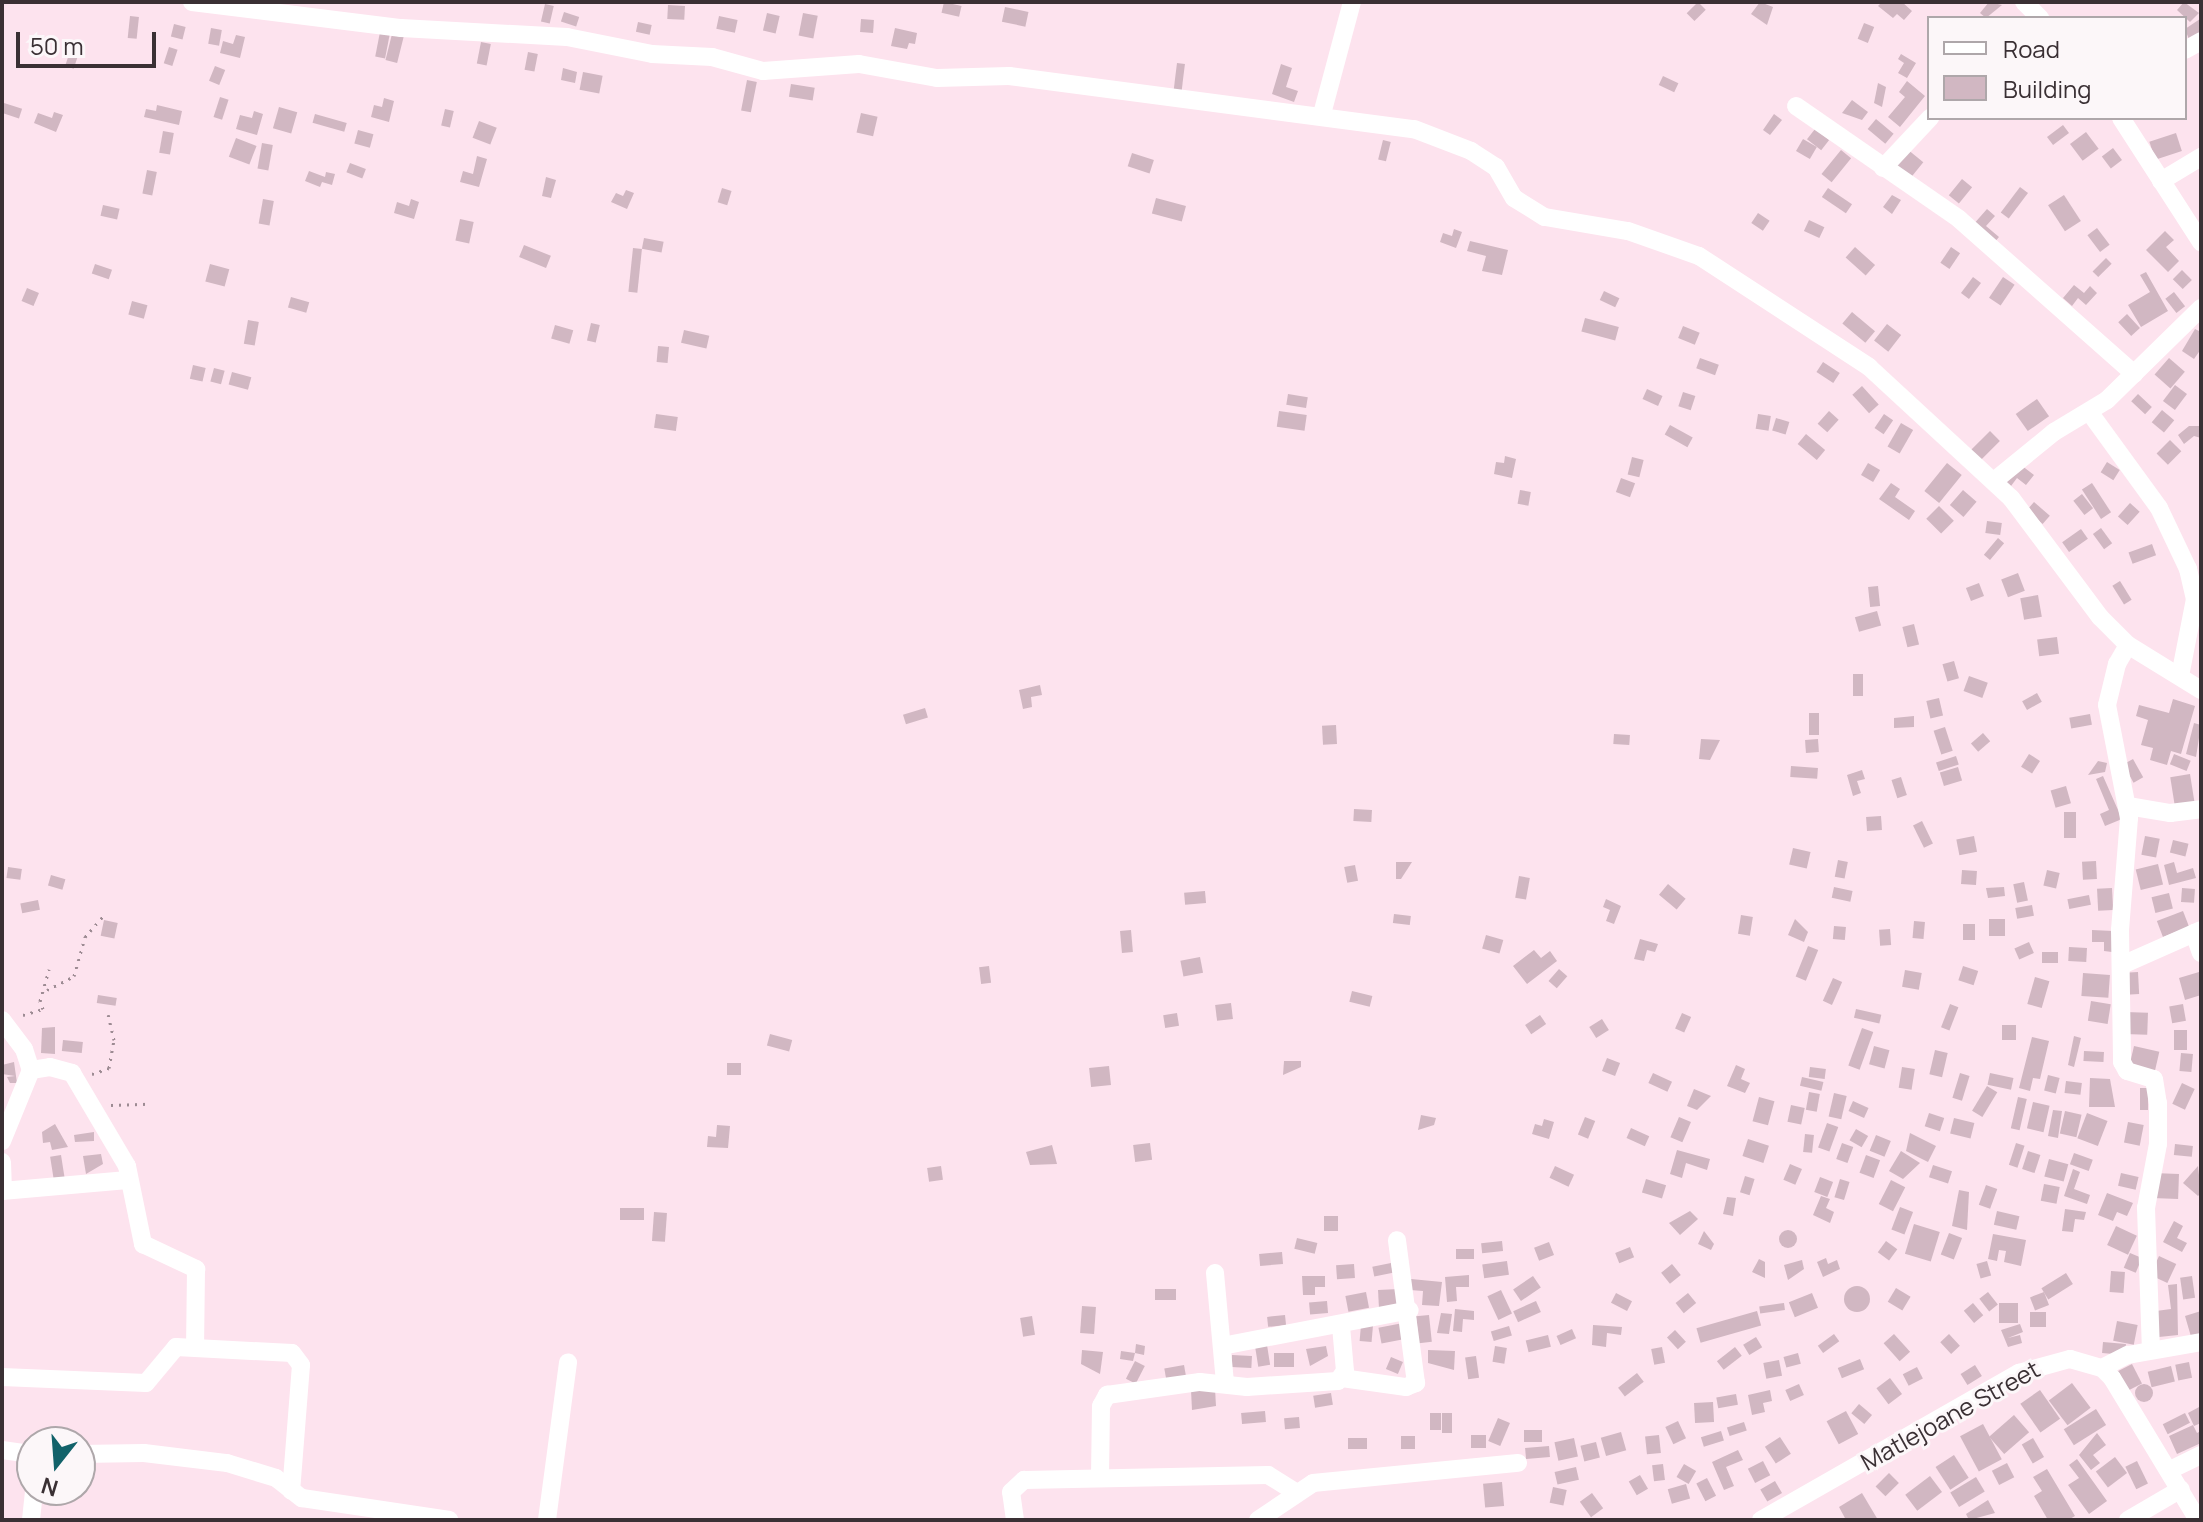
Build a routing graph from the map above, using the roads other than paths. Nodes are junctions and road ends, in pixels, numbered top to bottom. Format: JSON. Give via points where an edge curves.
{"nodes":[{"id":1,"x":192,"y":2,"type":"edge"},
{"id":2,"x":1352,"y":2,"type":"edge"},
{"id":3,"x":1796,"y":106,"type":"dead end"},
{"id":4,"x":1322,"y":114,"type":"junction"},
{"id":5,"x":1928,"y":120,"type":"edge"},
{"id":6,"x":2122,"y":120,"type":"edge"},
{"id":7,"x":2201,"y":157,"type":"edge"},
{"id":8,"x":1883,"y":168,"type":"junction"},
{"id":9,"x":2161,"y":181,"type":"junction"},
{"id":10,"x":2201,"y":242,"type":"edge"},
{"id":11,"x":2201,"y":308,"type":"edge"},
{"id":12,"x":2134,"y":374,"type":"junction"},
{"id":13,"x":2090,"y":413,"type":"junction"},
{"id":14,"x":1994,"y":481,"type":"junction"},
{"id":15,"x":2128,"y":645,"type":"junction"},
{"id":16,"x":2180,"y":676,"type":"junction"},
{"id":17,"x":2201,"y":690,"type":"edge"},
{"id":18,"x":2128,"y":806,"type":"junction"},
{"id":19,"x":2201,"y":809,"type":"edge"},
{"id":20,"x":2197,"y":931,"type":"edge"},
{"id":21,"x":2201,"y":953,"type":"edge"},
{"id":22,"x":2122,"y":965,"type":"junction"},
{"id":23,"x":4,"y":1022,"type":"edge"},
{"id":24,"x":31,"y":1070,"type":"junction"},
{"id":25,"x":3,"y":1132,"type":"edge"},
{"id":26,"x":2,"y":1162,"type":"edge"},
{"id":27,"x":128,"y":1180,"type":"junction"},
{"id":28,"x":2,"y":1191,"type":"edge"},
{"id":29,"x":1397,"y":1240,"type":"dead end"},
{"id":30,"x":1215,"y":1273,"type":"dead end"},
{"id":31,"x":1410,"y":1310,"type":"junction"},
{"id":32,"x":1341,"y":1326,"type":"junction"},
{"id":33,"x":2201,"y":1342,"type":"edge"},
{"id":34,"x":195,"y":1346,"type":"junction"},
{"id":35,"x":1222,"y":1346,"type":"junction"},
{"id":36,"x":2151,"y":1350,"type":"junction"},
{"id":37,"x":568,"y":1362,"type":"dead end"},
{"id":38,"x":2102,"y":1368,"type":"junction"},
{"id":39,"x":2,"y":1377,"type":"edge"},
{"id":40,"x":1342,"y":1378,"type":"junction"},
{"id":41,"x":1225,"y":1383,"type":"junction"},
{"id":42,"x":96,"y":1454,"type":"edge"},
{"id":43,"x":2201,"y":1455,"type":"edge"},
{"id":44,"x":1518,"y":1463,"type":"dead end"},
{"id":45,"x":2170,"y":1470,"type":"junction"},
{"id":46,"x":1100,"y":1477,"type":"junction"},
{"id":47,"x":2181,"y":1489,"type":"junction"},
{"id":48,"x":291,"y":1491,"type":"junction"},
{"id":49,"x":1295,"y":1492,"type":"junction"},
{"id":50,"x":449,"y":1520,"type":"edge"},
{"id":51,"x":547,"y":1520,"type":"edge"},
{"id":52,"x":1015,"y":1520,"type":"edge"},
{"id":53,"x":1258,"y":1520,"type":"edge"},
{"id":54,"x":1761,"y":1520,"type":"edge"},
{"id":55,"x":2128,"y":1520,"type":"edge"},
{"id":56,"x":2198,"y":1520,"type":"edge"}],
"edges":[{"from":1,"to":4,"type":"street","via":[[401,28],[567,37],[652,54],[712,57],[763,71],[880,65],[937,78],[1009,76]]},
{"from":2,"to":4,"type":"street"},
{"from":3,"to":8,"type":"street"},
{"from":4,"to":14,"type":"street","via":[[1432,136],[1496,167],[1514,198],[1545,217],[1667,241],[1721,268],[1869,367]]},
{"from":5,"to":8,"type":"street"},
{"from":6,"to":9,"type":"street"},
{"from":7,"to":9,"type":"street"},
{"from":8,"to":12,"type":"street","via":[[1959,219]]},
{"from":9,"to":10,"type":"street"},
{"from":11,"to":12,"type":"street"},
{"from":12,"to":13,"type":"street"},
{"from":13,"to":14,"type":"street","via":[[2054,432]]},
{"from":13,"to":16,"type":"street","via":[[2159,508],[2191,577],[2195,599]]},
{"from":14,"to":15,"type":"street"},
{"from":15,"to":16,"type":"street"},
{"from":15,"to":18,"type":"street","via":[[2117,664],[2107,705],[2108,733]]},
{"from":16,"to":17,"type":"street"},
{"from":18,"to":19,"type":"street","via":[[2170,813]]},
{"from":18,"to":22,"type":"street"},
{"from":20,"to":21,"type":"street"},
{"from":20,"to":22,"type":"street"},
{"from":22,"to":36,"type":"street","via":[[2122,1062],[2127,1071],[2154,1079],[2158,1103],[2158,1144],[2146,1208]]},
{"from":23,"to":24,"type":"street","via":[[24,1049]]},
{"from":24,"to":25,"type":"street"},
{"from":24,"to":27,"type":"street","via":[[62,1069],[77,1080],[119,1149]]},
{"from":26,"to":28,"type":"street"},
{"from":27,"to":28,"type":"street"},
{"from":27,"to":34,"type":"street","via":[[143,1244],[152,1253],[192,1265],[199,1275]]},
{"from":29,"to":31,"type":"street"},
{"from":30,"to":35,"type":"street"},
{"from":31,"to":32,"type":"street"},
{"from":31,"to":40,"type":"street","via":[[1415,1385]]},
{"from":32,"to":35,"type":"street"},
{"from":32,"to":40,"type":"street"},
{"from":33,"to":36,"type":"street"},
{"from":34,"to":39,"type":"street","via":[[171,1348],[146,1383]]},
{"from":34,"to":48,"type":"street","via":[[285,1351],[300,1360]]},
{"from":35,"to":41,"type":"street"},
{"from":36,"to":38,"type":"street"},
{"from":37,"to":51,"type":"street"},
{"from":38,"to":45,"type":"street"},
{"from":38,"to":54,"type":"street","name":"Matlejoane Street","via":[[2070,1359],[2034,1365]]},
{"from":40,"to":41,"type":"street","via":[[1247,1387]]},
{"from":41,"to":46,"type":"street","via":[[1107,1395],[1101,1406]]},
{"from":42,"to":48,"type":"street","via":[[144,1453],[227,1463],[262,1472]]},
{"from":43,"to":45,"type":"street"},
{"from":44,"to":49,"type":"street","via":[[1376,1473],[1313,1483]]},
{"from":45,"to":47,"type":"street"},
{"from":46,"to":49,"type":"street","via":[[1268,1475]]},
{"from":46,"to":52,"type":"street","via":[[1017,1482],[1011,1492]]},
{"from":47,"to":55,"type":"street"},
{"from":47,"to":56,"type":"street"},
{"from":48,"to":50,"type":"street","via":[[311,1500]]},
{"from":49,"to":53,"type":"street"}]}
